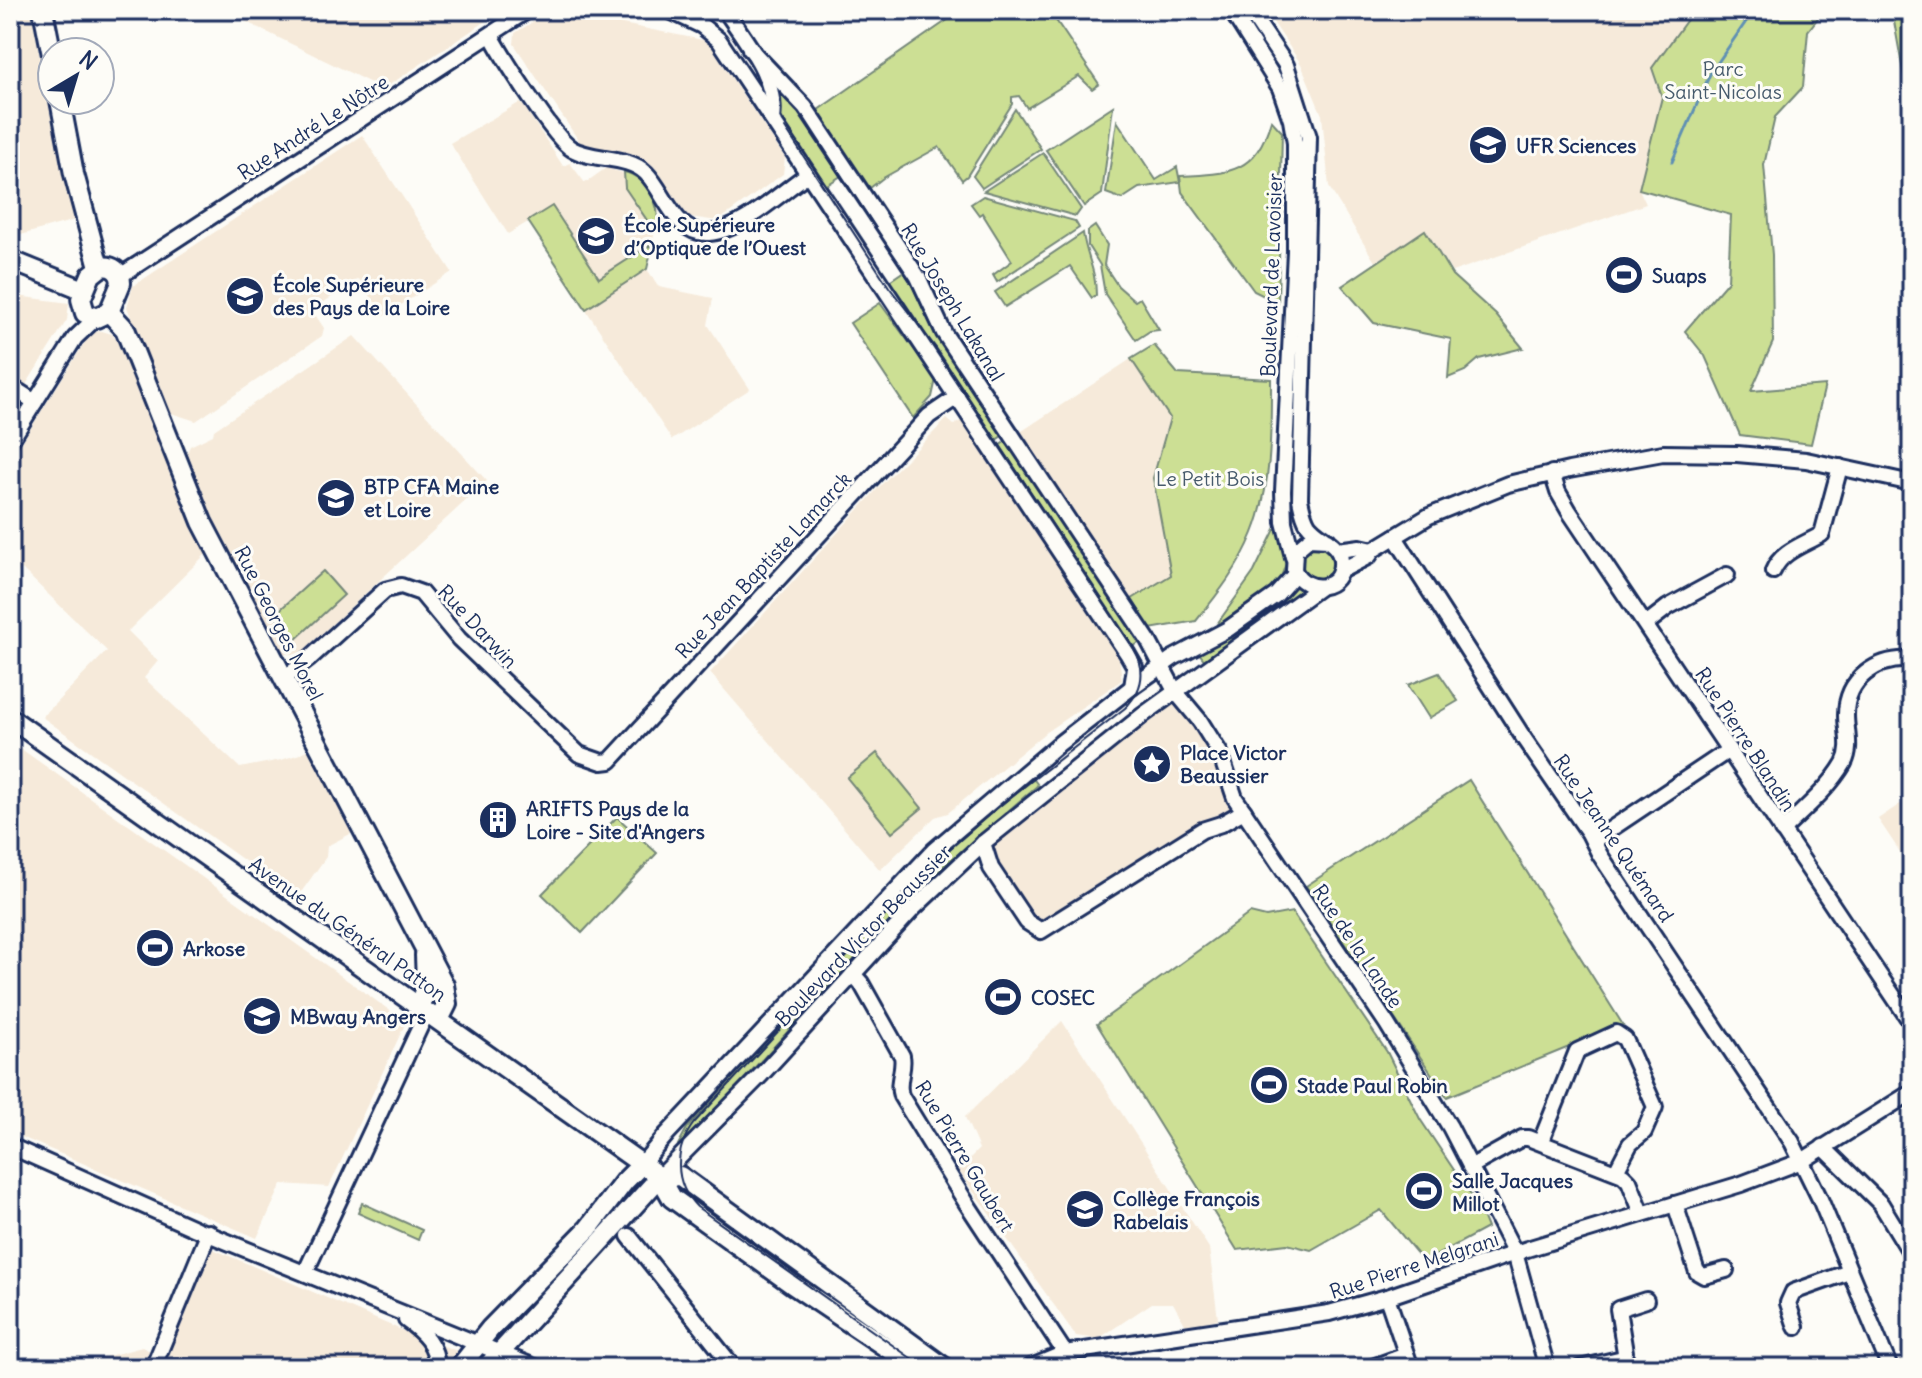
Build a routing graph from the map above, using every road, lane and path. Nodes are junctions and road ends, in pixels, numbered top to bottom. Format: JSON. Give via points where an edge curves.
{"nodes":[{"id":1,"x":43,"y":10,"type":"edge"},
{"id":2,"x":528,"y":10,"type":"edge"},
{"id":3,"x":668,"y":10,"type":"edge"},
{"id":4,"x":725,"y":10,"type":"edge"},
{"id":5,"x":1231,"y":10,"type":"edge"},
{"id":6,"x":1249,"y":10,"type":"edge"},
{"id":7,"x":491,"y":35,"type":"junction"},
{"id":8,"x":48,"y":36,"type":"edge"},
{"id":9,"x":750,"y":49,"type":"junction"},
{"id":10,"x":63,"y":116,"type":"edge"},
{"id":11,"x":772,"y":120,"type":"junction"},
{"id":12,"x":808,"y":174,"type":"junction"},
{"id":13,"x":10,"y":260,"type":"edge"},
{"id":14,"x":99,"y":267,"type":"junction"},
{"id":15,"x":120,"y":276,"type":"junction"},
{"id":16,"x":84,"y":290,"type":"junction"},
{"id":17,"x":96,"y":313,"type":"junction"},
{"id":18,"x":10,"y":386,"type":"edge"},
{"id":19,"x":957,"y":397,"type":"junction"},
{"id":20,"x":31,"y":400,"type":"junction"},
{"id":21,"x":10,"y":426,"type":"edge"},
{"id":22,"x":10,"y":442,"type":"edge"},
{"id":23,"x":1840,"y":467,"type":"junction"},
{"id":24,"x":1552,"y":473,"type":"junction"},
{"id":25,"x":1912,"y":483,"type":"edge"},
{"id":26,"x":1395,"y":537,"type":"junction"},
{"id":27,"x":1333,"y":545,"type":"junction"},
{"id":28,"x":1373,"y":550,"type":"junction"},
{"id":29,"x":1293,"y":557,"type":"junction"},
{"id":30,"x":1340,"y":571,"type":"junction"},
{"id":31,"x":1773,"y":571,"type":"dead end"},
{"id":32,"x":1295,"y":574,"type":"junction"},
{"id":33,"x":1727,"y":575,"type":"dead end"},
{"id":34,"x":1320,"y":587,"type":"junction"},
{"id":35,"x":1646,"y":624,"type":"junction"},
{"id":36,"x":1912,"y":660,"type":"edge"},
{"id":37,"x":1163,"y":666,"type":"junction"},
{"id":38,"x":1136,"y":678,"type":"junction"},
{"id":39,"x":283,"y":679,"type":"junction"},
{"id":40,"x":1175,"y":691,"type":"junction"},
{"id":41,"x":10,"y":718,"type":"edge"},
{"id":42,"x":1729,"y":750,"type":"junction"},
{"id":43,"x":602,"y":762,"type":"joint"},
{"id":44,"x":1244,"y":811,"type":"junction"},
{"id":45,"x":1782,"y":831,"type":"junction"},
{"id":46,"x":1593,"y":841,"type":"junction"},
{"id":47,"x":983,"y":843,"type":"junction"},
{"id":48,"x":966,"y":859,"type":"junction"},
{"id":49,"x":991,"y":868,"type":"junction"},
{"id":50,"x":853,"y":974,"type":"junction"},
{"id":51,"x":432,"y":979,"type":"junction"},
{"id":52,"x":397,"y":990,"type":"junction"},
{"id":53,"x":429,"y":1013,"type":"junction"},
{"id":54,"x":1912,"y":1024,"type":"edge"},
{"id":55,"x":1912,"y":1092,"type":"edge"},
{"id":56,"x":1541,"y":1141,"type":"junction"},
{"id":57,"x":10,"y":1146,"type":"edge"},
{"id":58,"x":1823,"y":1147,"type":"junction"},
{"id":59,"x":1802,"y":1161,"type":"junction"},
{"id":60,"x":642,"y":1164,"type":"junction"},
{"id":61,"x":1470,"y":1167,"type":"junction"},
{"id":62,"x":1616,"y":1171,"type":"junction"},
{"id":63,"x":660,"y":1177,"type":"junction"},
{"id":64,"x":1675,"y":1204,"type":"junction"},
{"id":65,"x":1642,"y":1213,"type":"junction"},
{"id":66,"x":209,"y":1232,"type":"junction"},
{"id":67,"x":629,"y":1236,"type":"dead end"},
{"id":68,"x":1515,"y":1253,"type":"junction"},
{"id":69,"x":1912,"y":1255,"type":"edge"},
{"id":70,"x":1726,"y":1270,"type":"dead end"},
{"id":71,"x":1849,"y":1272,"type":"junction"},
{"id":72,"x":305,"y":1273,"type":"junction"},
{"id":73,"x":1387,"y":1297,"type":"junction"},
{"id":74,"x":1646,"y":1300,"type":"dead end"},
{"id":75,"x":382,"y":1305,"type":"junction"},
{"id":76,"x":1796,"y":1327,"type":"dead end"},
{"id":77,"x":479,"y":1343,"type":"junction"},
{"id":78,"x":500,"y":1353,"type":"junction"},
{"id":79,"x":1065,"y":1353,"type":"junction"},
{"id":80,"x":1408,"y":1362,"type":"edge"},
{"id":81,"x":153,"y":1368,"type":"edge"},
{"id":82,"x":437,"y":1368,"type":"edge"},
{"id":83,"x":459,"y":1368,"type":"edge"},
{"id":84,"x":474,"y":1368,"type":"edge"},
{"id":85,"x":486,"y":1368,"type":"edge"},
{"id":86,"x":537,"y":1368,"type":"edge"},
{"id":87,"x":734,"y":1368,"type":"edge"},
{"id":88,"x":917,"y":1368,"type":"edge"},
{"id":89,"x":945,"y":1368,"type":"edge"},
{"id":90,"x":1029,"y":1368,"type":"edge"},
{"id":91,"x":1370,"y":1368,"type":"edge"},
{"id":92,"x":1547,"y":1368,"type":"edge"},
{"id":93,"x":1580,"y":1368,"type":"edge"},
{"id":94,"x":1890,"y":1368,"type":"edge"}],
"edges":[{"from":1,"to":8,"type":"street"},
{"from":2,"to":7,"type":"street","name":"Rue André Le Nôtre"},
{"from":3,"to":11,"type":"street","via":[[714,34]]},
{"from":4,"to":9,"type":"street","name":"Rue Joseph Lakanal"},
{"from":5,"to":29,"type":"street","name":"Boulevard de Lavoisier","via":[[1280,88],[1295,143],[1283,491]]},
{"from":6,"to":27,"type":"street","name":"Boulevard de Lavoisier","via":[[1286,65],[1309,137],[1300,491],[1308,523]]},
{"from":7,"to":12,"type":"street","via":[[567,145],[644,171],[692,230],[730,228]]},
{"from":7,"to":15,"type":"street","name":"Rue André Le Nôtre"},
{"from":9,"to":11,"type":"street","name":"Rue Joseph Lakanal","via":[[770,88]]},
{"from":9,"to":37,"type":"street","name":"Rue Joseph Lakanal","via":[[805,107],[918,277],[944,333]]},
{"from":10,"to":14,"type":"street"},
{"from":11,"to":12,"type":"street","name":"Rue Joseph Lakanal"},
{"from":12,"to":19,"type":"street","name":"Rue Joseph Lakanal"},
{"from":13,"to":16,"type":"street"},
{"from":14,"to":15,"type":"street","via":[[110,267]]},
{"from":14,"to":16,"type":"street"},
{"from":15,"to":17,"type":"street","via":[[120,287]]},
{"from":16,"to":17,"type":"street","via":[[81,299]]},
{"from":17,"to":20,"type":"street"},
{"from":17,"to":39,"type":"street","name":"Rue Georges Morel","via":[[125,329],[202,522]]},
{"from":18,"to":20,"type":"street"},
{"from":19,"to":38,"type":"street","name":"Rue Joseph Lakanal"},
{"from":19,"to":43,"type":"street","name":"Rue Jean Baptiste Lamarck","via":[[929,416],[614,757]]},
{"from":20,"to":21,"type":"street"},
{"from":20,"to":22,"type":"street"},
{"from":23,"to":24,"type":"street","via":[[1751,455],[1663,453]]},
{"from":23,"to":25,"type":"street"},
{"from":23,"to":31,"type":"street","via":[[1822,534],[1792,548]]},
{"from":24,"to":26,"type":"street","via":[[1466,500]]},
{"from":24,"to":35,"type":"street","name":"Rue Pierre Blandin","via":[[1564,502]]},
{"from":26,"to":28,"type":"street"},
{"from":26,"to":46,"type":"street","name":"Rue Jeanne Quémard"},
{"from":27,"to":28,"type":"street"},
{"from":27,"to":29,"type":"street","via":[[1309,539]]},
{"from":27,"to":30,"type":"street"},
{"from":28,"to":30,"type":"street"},
{"from":29,"to":32,"type":"street"},
{"from":30,"to":34,"type":"street"},
{"from":32,"to":34,"type":"street"},
{"from":32,"to":37,"type":"street","name":"Boulevard Victor Beaussier","via":[[1276,595],[1228,629]]},
{"from":33,"to":35,"type":"street"},
{"from":34,"to":40,"type":"street","name":"Boulevard Victor Beaussier"},
{"from":35,"to":42,"type":"street","name":"Rue Pierre Blandin"},
{"from":36,"to":45,"type":"street","via":[[1874,667],[1859,677],[1847,700],[1849,744],[1844,763]]},
{"from":37,"to":38,"type":"street","name":"Boulevard Victor Beaussier"},
{"from":37,"to":40,"type":"street","name":"Rue de la Lande"},
{"from":38,"to":40,"type":"street"},
{"from":38,"to":60,"type":"street","name":"Boulevard Victor Beaussier","via":[[934,850]]},
{"from":39,"to":43,"type":"street","name":"Rue Darwin","via":[[385,590],[406,586],[421,593],[459,639],[579,754]]},
{"from":39,"to":51,"type":"street","name":"Rue Georges Morel","via":[[424,949]]},
{"from":40,"to":44,"type":"street","name":"Rue de la Lande","via":[[1220,753]]},
{"from":40,"to":47,"type":"street","name":"Boulevard Victor Beaussier"},
{"from":41,"to":52,"type":"street","name":"Avenue du Général Patton"},
{"from":42,"to":45,"type":"street","name":"Rue Pierre Blandin"},
{"from":42,"to":46,"type":"street"},
{"from":44,"to":49,"type":"street","via":[[1202,830],[1041,931],[1027,922]]},
{"from":44,"to":61,"type":"street","name":"Rue de la Lande","via":[[1434,1098]]},
{"from":45,"to":54,"type":"street","name":"Rue Pierre Blandin"},
{"from":46,"to":59,"type":"street","name":"Rue Jeanne Quémard"},
{"from":47,"to":48,"type":"street","name":"Boulevard Victor Beaussier"},
{"from":47,"to":49,"type":"street"},
{"from":48,"to":49,"type":"street"},
{"from":48,"to":50,"type":"street","name":"Boulevard Victor Beaussier"},
{"from":50,"to":63,"type":"street","name":"Boulevard Victor Beaussier"},
{"from":50,"to":79,"type":"street","name":"Rue Pierre Gaubert","via":[[903,1059],[901,1096]]},
{"from":51,"to":52,"type":"street"},
{"from":51,"to":53,"type":"street","name":"Rue Georges Morel","via":[[447,1004]]},
{"from":52,"to":53,"type":"street","name":"Avenue du Général Patton"},
{"from":53,"to":60,"type":"street","name":"Avenue du Général Patton"},
{"from":53,"to":72,"type":"street"},
{"from":55,"to":58,"type":"street","name":"Rue Pierre Melgrani"},
{"from":56,"to":61,"type":"street","via":[[1522,1138]]},
{"from":56,"to":62,"type":"street"},
{"from":56,"to":62,"type":"street","via":[[1577,1051],[1616,1033],[1625,1039],[1655,1107]]},
{"from":57,"to":66,"type":"street","via":[[190,1216]]},
{"from":58,"to":59,"type":"street","name":"Rue Pierre Melgrani"},
{"from":58,"to":69,"type":"street","via":[[1881,1204]]},
{"from":59,"to":64,"type":"street","name":"Rue Pierre Melgrani"},
{"from":59,"to":71,"type":"street","name":"Rue Jeanne Quémard"},
{"from":60,"to":63,"type":"street","name":"Avenue du Général Patton"},
{"from":60,"to":77,"type":"street","name":"Boulevard Victor Beaussier"},
{"from":61,"to":68,"type":"street","name":"Rue de la Lande"},
{"from":62,"to":65,"type":"street","via":[[1629,1181]]},
{"from":63,"to":78,"type":"street","name":"Boulevard Victor Beaussier"},
{"from":63,"to":88,"type":"street","name":"Avenue du Général Patton","via":[[672,1198]]},
{"from":63,"to":89,"type":"street","name":"Avenue du Général Patton","via":[[680,1176]]},
{"from":64,"to":65,"type":"street","name":"Rue Pierre Melgrani"},
{"from":64,"to":70,"type":"street","via":[[1697,1272],[1704,1276]]},
{"from":65,"to":68,"type":"street","name":"Rue Pierre Melgrani"},
{"from":66,"to":72,"type":"street"},
{"from":66,"to":81,"type":"street"},
{"from":67,"to":87,"type":"street"},
{"from":68,"to":73,"type":"street","name":"Rue Pierre Melgrani"},
{"from":68,"to":92,"type":"street","name":"Rue de la Lande"},
{"from":71,"to":76,"type":"street","via":[[1793,1292],[1788,1303]]},
{"from":71,"to":94,"type":"street","name":"Rue Jeanne Quémard"},
{"from":72,"to":75,"type":"street"},
{"from":73,"to":79,"type":"street","name":"Rue Pierre Melgrani","via":[[1314,1316]]},
{"from":73,"to":80,"type":"street"},
{"from":74,"to":93,"type":"street","via":[[1618,1309],[1623,1358]]},
{"from":75,"to":77,"type":"street"},
{"from":75,"to":82,"type":"street","via":[[422,1331]]},
{"from":77,"to":78,"type":"street"},
{"from":77,"to":83,"type":"street","name":"Boulevard Victor Beaussier"},
{"from":77,"to":84,"type":"street","via":[[486,1352]]},
{"from":78,"to":85,"type":"street","name":"Boulevard Victor Beaussier"},
{"from":78,"to":86,"type":"street"},
{"from":79,"to":90,"type":"street","name":"Rue Pierre Melgrani"},
{"from":80,"to":91,"type":"street"}]}
